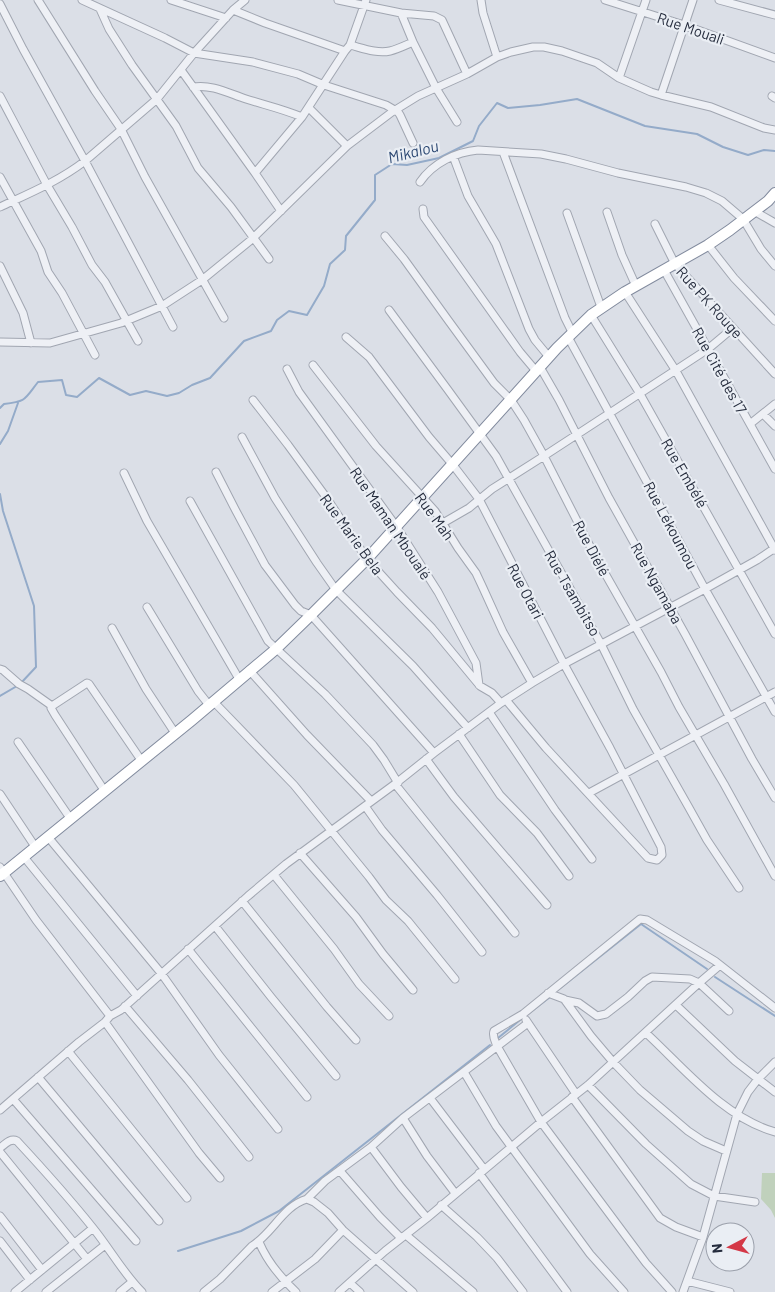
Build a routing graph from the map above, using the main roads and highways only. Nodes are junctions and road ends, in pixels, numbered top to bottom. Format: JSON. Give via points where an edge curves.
{"nodes":[{"id":1,"x":775,"y":193,"type":"edge"},
{"id":2,"x":2,"y":872,"type":"edge"}],
"edges":[{"from":1,"to":2,"type":"highway","via":[[708,245],[591,315],[570,334],[367,559],[276,649],[36,848]]}]}
